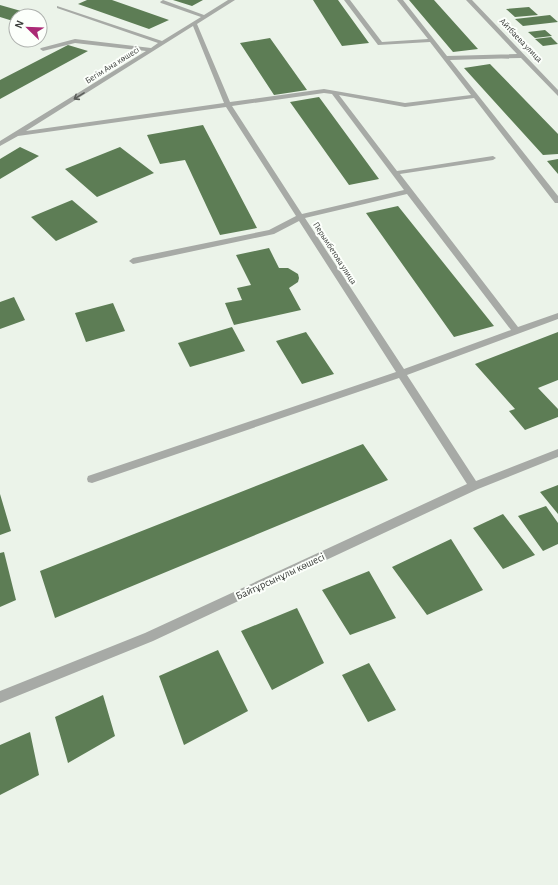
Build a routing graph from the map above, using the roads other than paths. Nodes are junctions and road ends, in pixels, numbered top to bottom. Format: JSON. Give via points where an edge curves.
{"nodes":[{"id":1,"x":232,"y":0,"type":"edge"},
{"id":2,"x":347,"y":0,"type":"edge"},
{"id":3,"x":400,"y":0,"type":"edge"},
{"id":4,"x":470,"y":0,"type":"edge"},
{"id":5,"x":163,"y":2,"type":"dead end"},
{"id":6,"x":59,"y":7,"type":"dead end"},
{"id":7,"x":205,"y":17,"type":"junction"},
{"id":8,"x":195,"y":24,"type":"junction"},
{"id":9,"x":432,"y":40,"type":"junction"},
{"id":10,"x":163,"y":43,"type":"junction"},
{"id":11,"x":48,"y":47,"type":"edge"},
{"id":12,"x":153,"y":50,"type":"junction"},
{"id":13,"x":524,"y":56,"type":"junction"},
{"id":14,"x":446,"y":58,"type":"junction"},
{"id":15,"x":334,"y":93,"type":"junction"},
{"id":16,"x":558,"y":94,"type":"edge"},
{"id":17,"x":475,"y":96,"type":"junction"},
{"id":18,"x":228,"y":105,"type":"junction"},
{"id":19,"x":17,"y":134,"type":"junction"},
{"id":20,"x":0,"y":144,"type":"edge"},
{"id":21,"x":493,"y":158,"type":"dead end"},
{"id":22,"x":395,"y":173,"type":"junction"},
{"id":23,"x":409,"y":190,"type":"junction"},
{"id":24,"x":558,"y":201,"type":"edge"},
{"id":25,"x":300,"y":217,"type":"junction"},
{"id":26,"x":133,"y":261,"type":"dead end"},
{"id":27,"x":558,"y":316,"type":"edge"},
{"id":28,"x":516,"y":331,"type":"junction"},
{"id":29,"x":401,"y":374,"type":"junction"},
{"id":30,"x":558,"y":453,"type":"edge"},
{"id":31,"x":92,"y":479,"type":"dead end"},
{"id":32,"x":474,"y":486,"type":"junction"},
{"id":33,"x":0,"y":697,"type":"edge"}],
"edges":[{"from":1,"to":7,"type":"street","name":"Бегім Ана көшесі"},
{"from":2,"to":9,"type":"street","via":[[380,44]]},
{"from":3,"to":9,"type":"street"},
{"from":4,"to":13,"type":"street","name":"Айтбаева улица"},
{"from":5,"to":7,"type":"street"},
{"from":6,"to":10,"type":"street"},
{"from":7,"to":8,"type":"street","name":"Бегім Ана көшесі"},
{"from":8,"to":10,"type":"street","name":"Бегім Ана көшесі"},
{"from":8,"to":18,"type":"street","name":"Перымбетова улица"},
{"from":9,"to":14,"type":"street"},
{"from":10,"to":12,"type":"street","name":"Бегім Ана көшесі"},
{"from":11,"to":12,"type":"street","via":[[75,41]]},
{"from":12,"to":19,"type":"street","name":"Бегім Ана көшесі","one_way":true},
{"from":13,"to":14,"type":"street"},
{"from":13,"to":16,"type":"street","name":"Айтбаева улица"},
{"from":14,"to":17,"type":"street"},
{"from":15,"to":17,"type":"street","via":[[405,105]]},
{"from":15,"to":18,"type":"street","via":[[324,91]]},
{"from":15,"to":22,"type":"street"},
{"from":17,"to":24,"type":"street"},
{"from":18,"to":19,"type":"street"},
{"from":18,"to":25,"type":"street","name":"Перымбетова улица"},
{"from":19,"to":20,"type":"street","name":"Бегім Ана көшесі"},
{"from":21,"to":22,"type":"street"},
{"from":22,"to":23,"type":"street"},
{"from":23,"to":25,"type":"street"},
{"from":23,"to":28,"type":"street"},
{"from":25,"to":26,"type":"street","via":[[271,232]]},
{"from":25,"to":29,"type":"street","name":"Перымбетова улица"},
{"from":27,"to":28,"type":"street"},
{"from":28,"to":29,"type":"street"},
{"from":29,"to":31,"type":"street"},
{"from":29,"to":32,"type":"street","name":"Перымбетова улица"},
{"from":30,"to":32,"type":"street","name":"Байтұрсынұлы көшесі"},
{"from":32,"to":33,"type":"street","name":"Байтұрсынұлы көшесі","via":[[149,637]]}]}
